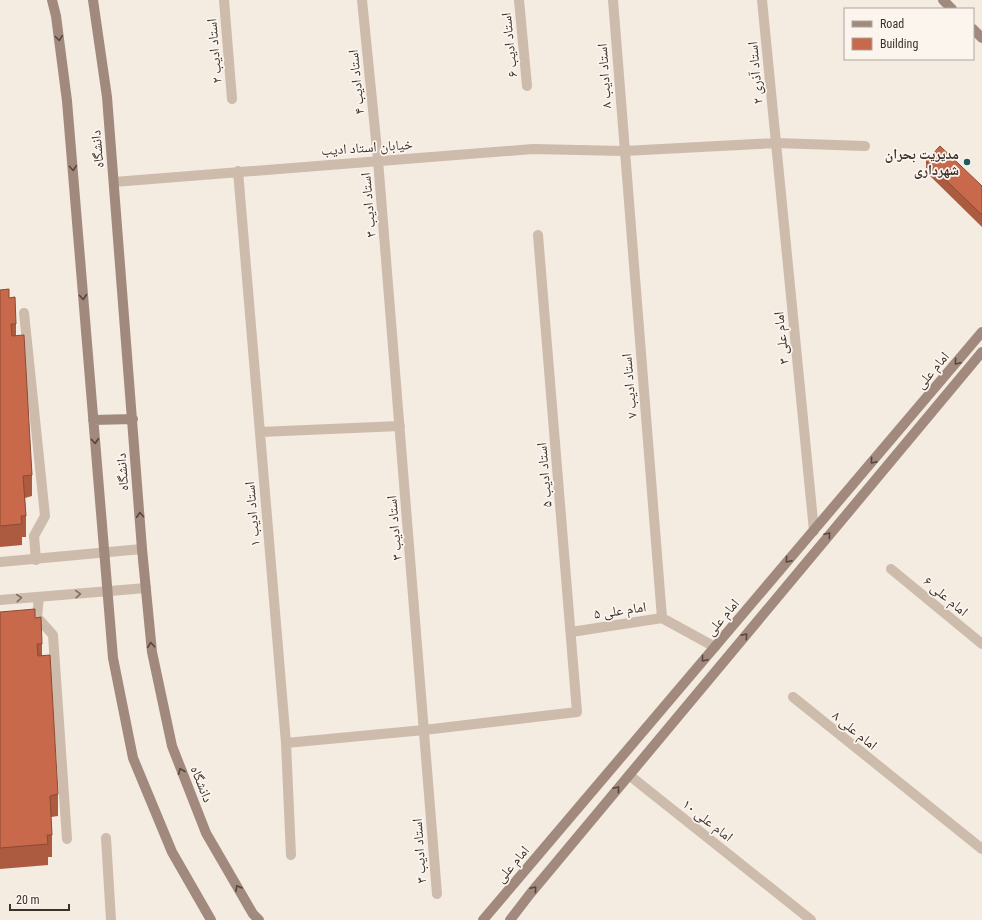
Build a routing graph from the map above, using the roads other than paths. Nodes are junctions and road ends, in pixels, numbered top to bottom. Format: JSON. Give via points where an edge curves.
{"nodes":[{"id":1,"x":52,"y":0,"type":"edge"},
{"id":2,"x":93,"y":0,"type":"edge"},
{"id":3,"x":224,"y":0,"type":"edge"},
{"id":4,"x":362,"y":0,"type":"edge"},
{"id":5,"x":519,"y":0,"type":"edge"},
{"id":6,"x":613,"y":0,"type":"edge"},
{"id":7,"x":762,"y":0,"type":"edge"},
{"id":8,"x":943,"y":0,"type":"edge"},
{"id":9,"x":951,"y":8,"type":"edge"},
{"id":10,"x":974,"y":30,"type":"edge"},
{"id":11,"x":982,"y":38,"type":"edge"},
{"id":12,"x":527,"y":86,"type":"dead end"},
{"id":13,"x":232,"y":99,"type":"dead end"},
{"id":14,"x":776,"y":143,"type":"junction"},
{"id":15,"x":866,"y":146,"type":"dead end"},
{"id":16,"x":624,"y":151,"type":"junction"},
{"id":17,"x":378,"y":160,"type":"junction"},
{"id":18,"x":238,"y":171,"type":"junction"},
{"id":19,"x":114,"y":182,"type":"junction"},
{"id":20,"x":538,"y":235,"type":"dead end"},
{"id":21,"x":24,"y":313,"type":"dead end"},
{"id":22,"x":982,"y":332,"type":"edge"},
{"id":23,"x":982,"y":352,"type":"edge"},
{"id":24,"x":133,"y":419,"type":"junction"},
{"id":25,"x":93,"y":420,"type":"junction"},
{"id":26,"x":400,"y":426,"type":"junction"},
{"id":27,"x":260,"y":432,"type":"junction"},
{"id":28,"x":814,"y":531,"type":"junction"},
{"id":29,"x":142,"y":549,"type":"junction"},
{"id":30,"x":103,"y":553,"type":"junction"},
{"id":31,"x":36,"y":560,"type":"junction"},
{"id":32,"x":0,"y":562,"type":"edge"},
{"id":33,"x":891,"y":569,"type":"dead end"},
{"id":34,"x":146,"y":588,"type":"junction"},
{"id":35,"x":107,"y":591,"type":"junction"},
{"id":36,"x":39,"y":597,"type":"junction"},
{"id":37,"x":0,"y":600,"type":"edge"},
{"id":38,"x":662,"y":618,"type":"junction"},
{"id":39,"x":571,"y":632,"type":"junction"},
{"id":40,"x":982,"y":644,"type":"edge"},
{"id":41,"x":715,"y":647,"type":"junction"},
{"id":42,"x":793,"y":697,"type":"dead end"},
{"id":43,"x":424,"y":730,"type":"junction"},
{"id":44,"x":286,"y":743,"type":"junction"},
{"id":45,"x":629,"y":776,"type":"junction"},
{"id":46,"x":106,"y":838,"type":"dead end"},
{"id":47,"x":68,"y":839,"type":"dead end"},
{"id":48,"x":982,"y":850,"type":"edge"},
{"id":49,"x":291,"y":855,"type":"dead end"},
{"id":50,"x":437,"y":894,"type":"dead end"},
{"id":51,"x":111,"y":920,"type":"edge"},
{"id":52,"x":211,"y":920,"type":"edge"},
{"id":53,"x":259,"y":920,"type":"edge"},
{"id":54,"x":483,"y":920,"type":"edge"},
{"id":55,"x":510,"y":920,"type":"edge"},
{"id":56,"x":811,"y":920,"type":"edge"}],
"edges":[{"from":1,"to":25,"type":"street","name":"دانشگاه","one_way":true,"via":[[67,101]]},
{"from":2,"to":19,"type":"street","name":"دانشگاه"},
{"from":3,"to":13,"type":"street","name":"استاد ادیب ۲"},
{"from":4,"to":17,"type":"street","name":"استاد ادیب ۴"},
{"from":5,"to":12,"type":"street","name":"استاد ادیب ۶"},
{"from":6,"to":16,"type":"street","name":"استاد ادیب ۸"},
{"from":7,"to":14,"type":"street","name":"استاد آذری ۲"},
{"from":8,"to":9,"type":"street"},
{"from":10,"to":11,"type":"street"},
{"from":14,"to":15,"type":"street","name":"خیابان استاد ادیب"},
{"from":14,"to":16,"type":"street","name":"خیابان استاد ادیب"},
{"from":14,"to":28,"type":"street","name":"امام علی ۳"},
{"from":16,"to":17,"type":"street","name":"خیابان استاد ادیب","via":[[533,149]]},
{"from":16,"to":38,"type":"street","name":"استاد ادیب ۷"},
{"from":17,"to":18,"type":"street","name":"خیابان استاد ادیب"},
{"from":17,"to":26,"type":"street","name":"استاد ادیب ۳"},
{"from":18,"to":19,"type":"street","name":"خیابان استاد ادیب"},
{"from":18,"to":27,"type":"street","name":"استاد ادیب ۱"},
{"from":19,"to":24,"type":"street","name":"دانشگاه"},
{"from":20,"to":39,"type":"street","name":"استاد ادیب ۵"},
{"from":21,"to":31,"type":"street","via":[[45,516],[34,536]]},
{"from":22,"to":28,"type":"street","name":"امام علی","one_way":true},
{"from":45,"to":23,"type":"street","name":"امام علی","one_way":true},
{"from":24,"to":25,"type":"street"},
{"from":29,"to":24,"type":"street","name":"دانشگاه","one_way":true},
{"from":25,"to":30,"type":"street","name":"دانشگاه","one_way":true},
{"from":26,"to":27,"type":"street"},
{"from":26,"to":43,"type":"street","name":"استاد ادیب ۳"},
{"from":27,"to":44,"type":"street","name":"استاد ادیب ۱"},
{"from":28,"to":41,"type":"street","name":"امام علی","one_way":true},
{"from":29,"to":30,"type":"street"},
{"from":29,"to":34,"type":"street","name":"دانشگاه"},
{"from":30,"to":31,"type":"street"},
{"from":30,"to":35,"type":"street","name":"دانشگاه"},
{"from":31,"to":32,"type":"street"},
{"from":33,"to":40,"type":"street","name":"امام علی ۶"},
{"from":34,"to":35,"type":"street"},
{"from":53,"to":34,"type":"street","name":"دانشگاه","one_way":true,"via":[[253,914],[206,833],[172,746],[152,652]]},
{"from":36,"to":35,"type":"street","one_way":true},
{"from":35,"to":52,"type":"street","name":"دانشگاه","via":[[113,658],[134,758],[172,852]]},
{"from":37,"to":36,"type":"street","one_way":true},
{"from":36,"to":47,"type":"street","via":[[37,617],[53,635]]},
{"from":38,"to":39,"type":"street","name":"امام علی ۵"},
{"from":38,"to":41,"type":"street","name":"امام علی ۵"},
{"from":39,"to":43,"type":"street","name":"استاد ادیب ۵","via":[[577,712]]},
{"from":41,"to":54,"type":"street","name":"امام علی","one_way":true},
{"from":42,"to":48,"type":"street","name":"امام علی ۸"},
{"from":43,"to":44,"type":"street"},
{"from":43,"to":50,"type":"street","name":"استاد ادیب ۳"},
{"from":44,"to":49,"type":"street","name":"استاد ادیب ۱"},
{"from":55,"to":45,"type":"street","name":"امام علی","one_way":true},
{"from":45,"to":56,"type":"street","name":"امام علی ۱۰"},
{"from":46,"to":51,"type":"street"}]}
